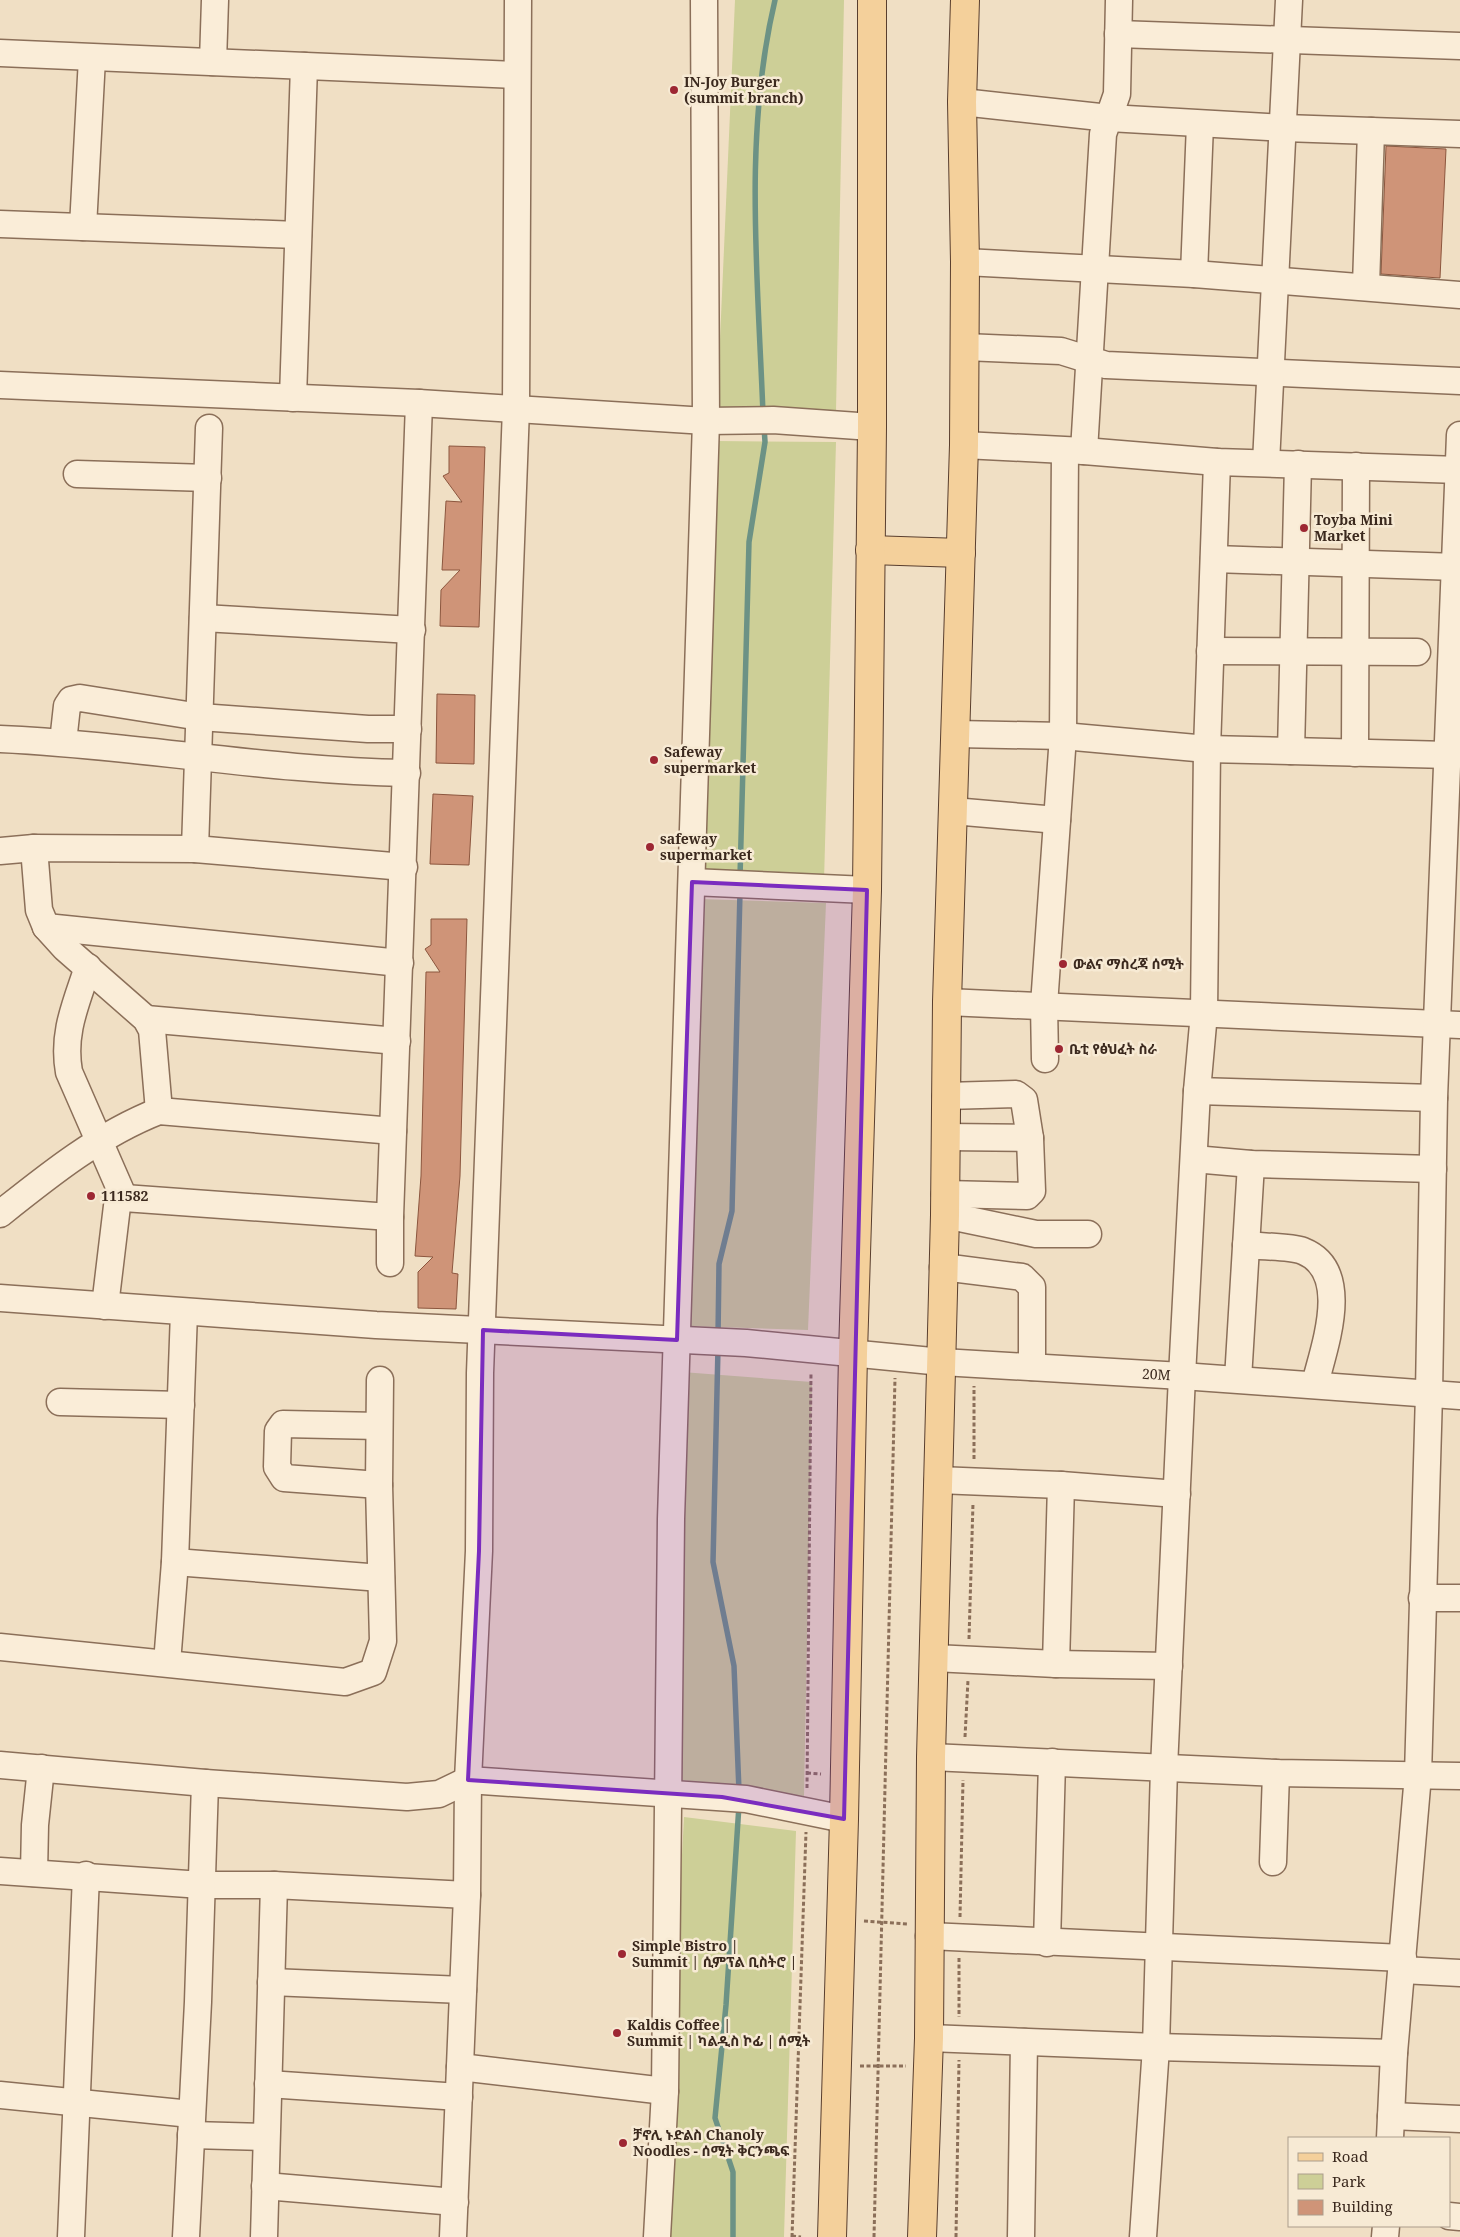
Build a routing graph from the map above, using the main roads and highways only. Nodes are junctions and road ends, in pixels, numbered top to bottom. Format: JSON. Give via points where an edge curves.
{"nodes":[{"id":1,"x":872,"y":0,"type":"edge"},
{"id":2,"x":966,"y":0,"type":"edge"},
{"id":3,"x":870,"y":550,"type":"junction"},
{"id":4,"x":961,"y":553,"type":"junction"},
{"id":5,"x":832,"y":2237,"type":"edge"},
{"id":6,"x":922,"y":2237,"type":"edge"}],
"edges":[{"from":1,"to":3,"type":"main road"},
{"from":2,"to":4,"type":"main road","via":[[962,102],[965,347]]},
{"from":3,"to":4,"type":"main road"},
{"from":3,"to":5,"type":"main road","via":[[867,890]]},
{"from":4,"to":6,"type":"main road","via":[[947,1002],[942,1362],[931,1757],[929,2038]]}]}
